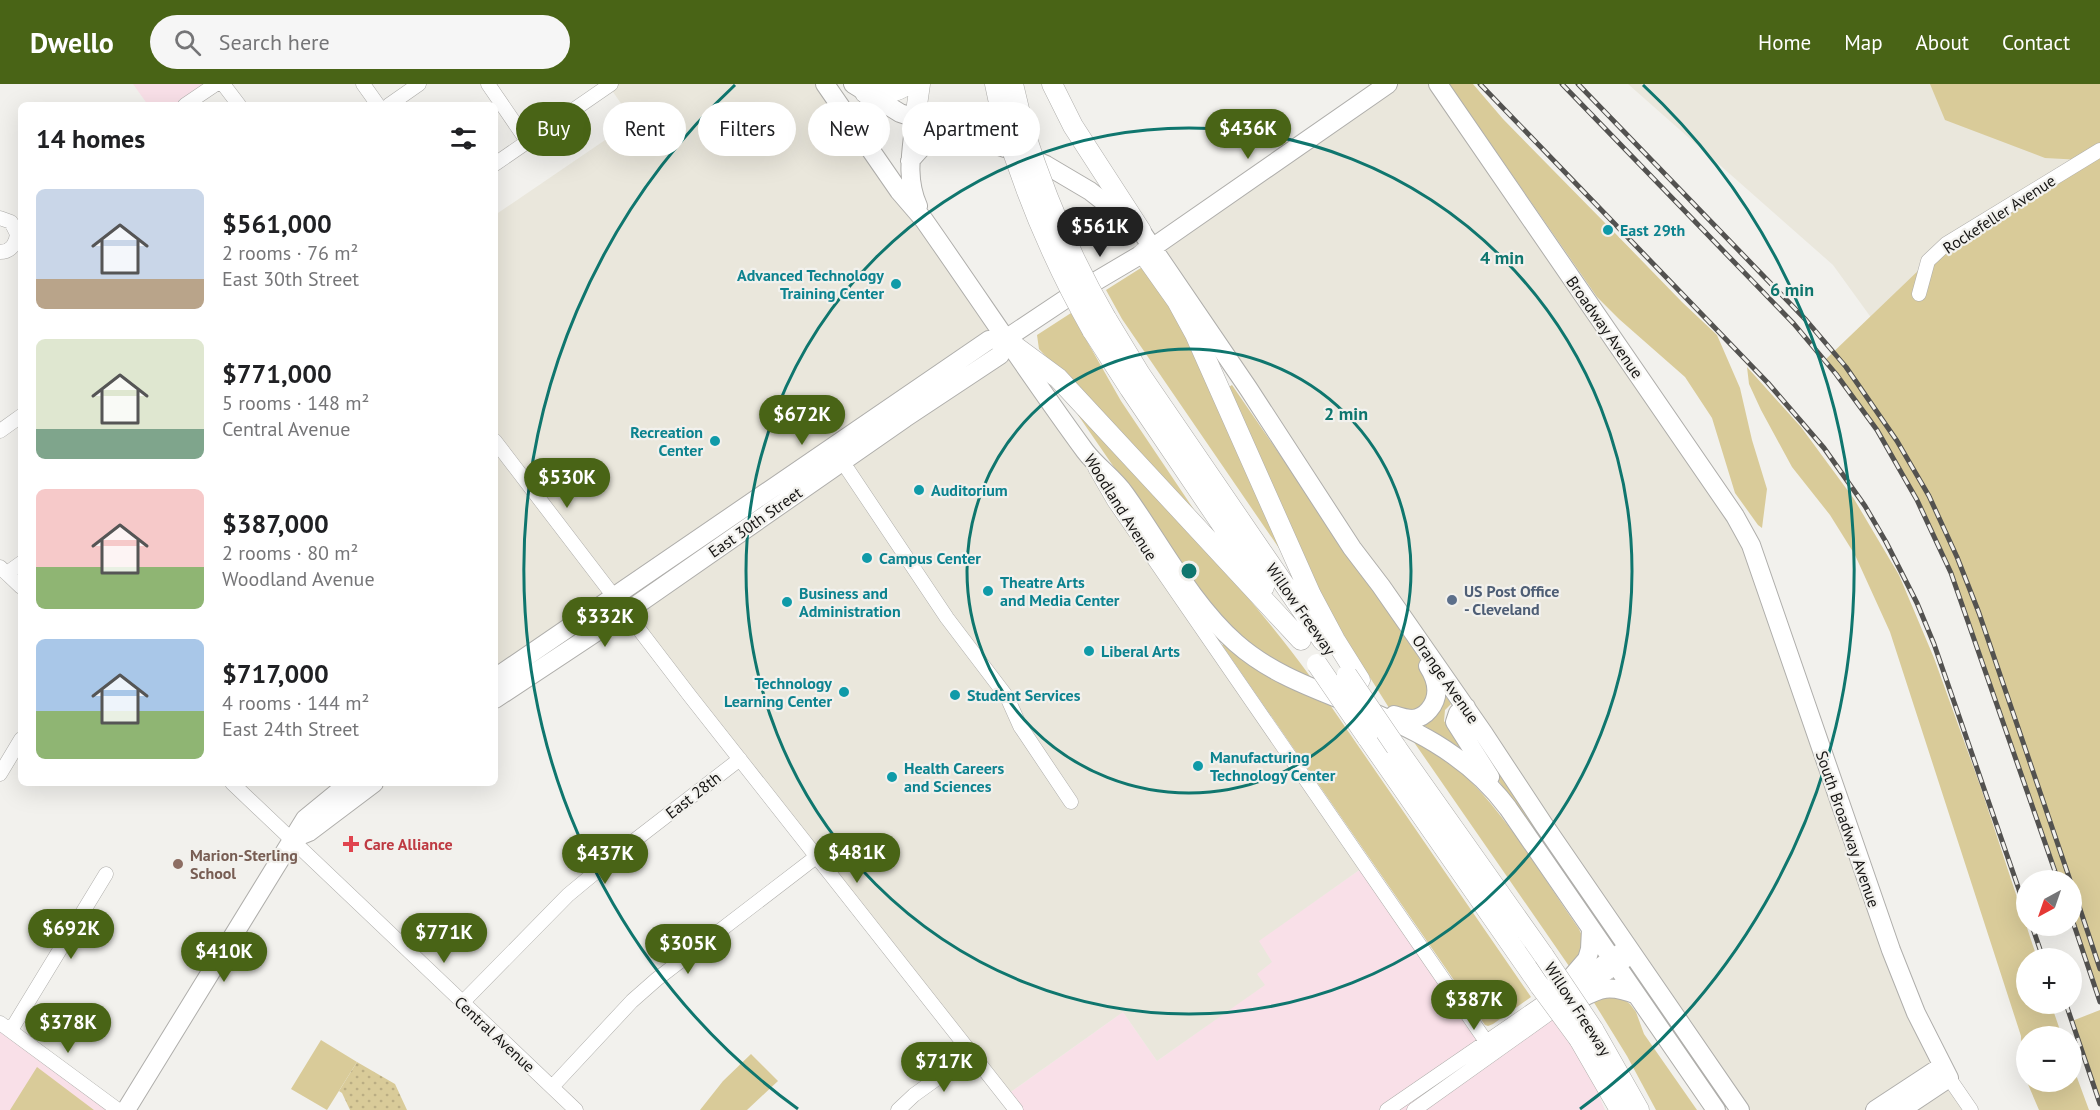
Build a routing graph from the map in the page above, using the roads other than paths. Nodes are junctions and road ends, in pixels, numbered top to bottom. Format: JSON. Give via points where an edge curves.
{"nodes":[{"id":1,"x":216,"y":84,"type":"edge"},
{"id":2,"x":223,"y":84,"type":"edge"},
{"id":3,"x":363,"y":84,"type":"edge"},
{"id":4,"x":419,"y":84,"type":"edge"},
{"id":5,"x":488,"y":84,"type":"edge"},
{"id":6,"x":825,"y":84,"type":"edge"},
{"id":7,"x":908,"y":84,"type":"edge"},
{"id":8,"x":920,"y":84,"type":"edge"},
{"id":9,"x":995,"y":84,"type":"edge"},
{"id":10,"x":1012,"y":84,"type":"edge"},
{"id":11,"x":1052,"y":84,"type":"edge"},
{"id":12,"x":1388,"y":84,"type":"edge"},
{"id":13,"x":1438,"y":84,"type":"edge"},
{"id":14,"x":609,"y":85,"type":"edge"},
{"id":15,"x":859,"y":88,"type":"edge"},
{"id":16,"x":189,"y":102,"type":"edge"},
{"id":17,"x":238,"y":102,"type":"edge"},
{"id":18,"x":376,"y":102,"type":"edge"},
{"id":19,"x":393,"y":102,"type":"edge"},
{"id":20,"x":584,"y":102,"type":"edge"},
{"id":21,"x":917,"y":102,"type":"edge"},
{"id":22,"x":902,"y":113,"type":"edge"},
{"id":23,"x":516,"y":125,"type":"edge"},
{"id":24,"x":516,"y":149,"type":"edge"},
{"id":25,"x":2100,"y":150,"type":"edge"},
{"id":26,"x":911,"y":156,"type":"edge"},
{"id":27,"x":915,"y":156,"type":"edge"},
{"id":28,"x":1025,"y":156,"type":"edge"},
{"id":29,"x":910,"y":161,"type":"junction"},
{"id":30,"x":498,"y":162,"type":"edge"},
{"id":31,"x":1112,"y":210,"type":"junction"},
{"id":32,"x":0,"y":218,"type":"edge"},
{"id":33,"x":924,"y":220,"type":"junction"},
{"id":34,"x":1141,"y":231,"type":"junction"},
{"id":35,"x":18,"y":232,"type":"edge"},
{"id":36,"x":1147,"y":250,"type":"junction"},
{"id":37,"x":0,"y":252,"type":"edge"},
{"id":38,"x":1918,"y":294,"type":"dead end"},
{"id":39,"x":1099,"y":324,"type":"junction"},
{"id":40,"x":1010,"y":341,"type":"junction"},
{"id":41,"x":18,"y":418,"type":"edge"},
{"id":42,"x":0,"y":431,"type":"edge"},
{"id":43,"x":498,"y":445,"type":"edge"},
{"id":44,"x":1087,"y":453,"type":"junction"},
{"id":45,"x":848,"y":470,"type":"dead end"},
{"id":46,"x":1352,"y":548,"type":"junction"},
{"id":47,"x":18,"y":564,"type":"edge"},
{"id":48,"x":3,"y":570,"type":"edge"},
{"id":49,"x":1761,"y":574,"type":"joint"},
{"id":50,"x":18,"y":584,"type":"edge"},
{"id":51,"x":613,"y":597,"type":"junction"},
{"id":52,"x":625,"y":613,"type":"junction"},
{"id":53,"x":1301,"y":640,"type":"junction"},
{"id":54,"x":498,"y":676,"type":"edge"},
{"id":55,"x":1354,"y":678,"type":"junction"},
{"id":56,"x":498,"y":697,"type":"edge"},
{"id":57,"x":1348,"y":702,"type":"junction"},
{"id":58,"x":1466,"y":707,"type":"junction"},
{"id":59,"x":18,"y":744,"type":"edge"},
{"id":60,"x":740,"y":759,"type":"junction"},
{"id":61,"x":0,"y":774,"type":"edge"},
{"id":62,"x":235,"y":786,"type":"edge"},
{"id":63,"x":345,"y":786,"type":"edge"},
{"id":64,"x":370,"y":786,"type":"edge"},
{"id":65,"x":1071,"y":802,"type":"dead end"},
{"id":66,"x":1508,"y":808,"type":"junction"},
{"id":67,"x":292,"y":839,"type":"junction"},
{"id":68,"x":816,"y":857,"type":"junction"},
{"id":69,"x":106,"y":874,"type":"dead end"},
{"id":70,"x":1591,"y":928,"type":"junction"},
{"id":71,"x":1630,"y":950,"type":"junction"},
{"id":72,"x":1614,"y":962,"type":"junction"},
{"id":73,"x":1549,"y":990,"type":"junction"},
{"id":74,"x":1637,"y":995,"type":"junction"},
{"id":75,"x":462,"y":1003,"type":"junction"},
{"id":76,"x":1549,"y":1013,"type":"junction"},
{"id":77,"x":5,"y":1027,"type":"edge"},
{"id":78,"x":1581,"y":1037,"type":"junction"},
{"id":79,"x":1490,"y":1047,"type":"junction"},
{"id":80,"x":971,"y":1054,"type":"junction"},
{"id":81,"x":1946,"y":1072,"type":"junction"},
{"id":82,"x":552,"y":1088,"type":"junction"},
{"id":83,"x":118,"y":1110,"type":"edge"},
{"id":84,"x":126,"y":1110,"type":"edge"},
{"id":85,"x":576,"y":1110,"type":"edge"},
{"id":86,"x":898,"y":1110,"type":"edge"},
{"id":87,"x":1016,"y":1110,"type":"edge"},
{"id":88,"x":1387,"y":1110,"type":"edge"},
{"id":89,"x":1414,"y":1110,"type":"edge"},
{"id":90,"x":1605,"y":1110,"type":"edge"},
{"id":91,"x":1620,"y":1110,"type":"edge"},
{"id":92,"x":1639,"y":1110,"type":"edge"},
{"id":93,"x":1716,"y":1110,"type":"edge"},
{"id":94,"x":1740,"y":1110,"type":"edge"},
{"id":95,"x":1875,"y":1110,"type":"edge"},
{"id":96,"x":1901,"y":1110,"type":"edge"},
{"id":97,"x":1971,"y":1110,"type":"edge"}],
"edges":[{"from":1,"to":16,"type":"street"},
{"from":2,"to":17,"type":"street"},
{"from":3,"to":18,"type":"street"},
{"from":4,"to":19,"type":"street"},
{"from":5,"to":23,"type":"street"},
{"from":6,"to":33,"type":"main road","name":"Woodland Avenue","via":[[899,191]]},
{"from":7,"to":15,"type":"highway","via":[[887,94]]},
{"from":8,"to":21,"type":"highway"},
{"from":9,"to":39,"type":"highway","name":"Willow Freeway","bridge":true,"via":[[1021,178],[1046,241]]},
{"from":10,"to":39,"type":"highway","name":"Willow Freeway","bridge":true,"via":[[1046,196]]},
{"from":11,"to":34,"type":"highway","via":[[1077,133]]},
{"from":12,"to":36,"type":"main road","name":"East 30th Street"},
{"from":13,"to":49,"type":"main road","name":"Broadway Avenue","via":[[1736,516]]},
{"from":14,"to":20,"type":"street"},
{"from":15,"to":22,"type":"main road"},
{"from":24,"to":30,"type":"street"},
{"from":25,"to":38,"type":"street","name":"Rockefeller Avenue","via":[[1946,244],[1928,261]]},
{"from":26,"to":29,"type":"main road"},
{"from":27,"to":29,"type":"main road"},
{"from":28,"to":31,"type":"main road","via":[[1090,191]]},
{"from":29,"to":33,"type":"main road","via":[[911,188]]},
{"from":31,"to":34,"type":"main road"},
{"from":31,"to":36,"type":"main road"},
{"from":32,"to":35,"type":"street"},
{"from":33,"to":40,"type":"main road","name":"Woodland Avenue"},
{"from":34,"to":36,"type":"main road"},
{"from":35,"to":37,"type":"street","via":[[10,249]]},
{"from":36,"to":40,"type":"main road","name":"East 30th Street","via":[[1064,300]]},
{"from":36,"to":46,"type":"main road","name":"Orange Avenue","via":[[1243,381]]},
{"from":36,"to":55,"type":"highway","via":[[1195,334],[1311,595]]},
{"from":39,"to":53,"type":"highway","name":"Willow Freeway","via":[[1162,438]]},
{"from":39,"to":55,"type":"highway","name":"Willow Freeway","via":[[1140,374]]},
{"from":40,"to":44,"type":"main road","name":"Woodland Avenue"},
{"from":40,"to":51,"type":"main road","name":"East 30th Street","via":[[989,340]]},
{"from":40,"to":52,"type":"main road","name":"East 30th Street","via":[[1000,356]]},
{"from":40,"to":53,"type":"highway","via":[[1058,378]]},
{"from":41,"to":42,"type":"street"},
{"from":43,"to":51,"type":"street"},
{"from":44,"to":57,"type":"main road","via":[[1123,492],[1200,604],[1235,642],[1275,671]]},
{"from":44,"to":79,"type":"street","name":"Woodland Avenue","via":[[1114,501]]},
{"from":45,"to":65,"type":"street","via":[[947,618],[1007,697],[1019,724]]},
{"from":46,"to":57,"type":"main road","via":[[1433,674],[1437,690],[1430,708],[1415,719]]},
{"from":46,"to":58,"type":"main road","name":"Orange Avenue"},
{"from":47,"to":48,"type":"street"},
{"from":48,"to":50,"type":"street"},
{"from":49,"to":81,"type":"main road","name":"South Broadway Avenue","via":[[1891,950],[1916,1013]]},
{"from":51,"to":52,"type":"street"},
{"from":51,"to":54,"type":"main road","name":"East 30th Street"},
{"from":52,"to":56,"type":"main road","name":"East 30th Street"},
{"from":52,"to":60,"type":"street"},
{"from":53,"to":73,"type":"highway","name":"Willow Freeway","bridge":true,"via":[[1527,967]]},
{"from":55,"to":78,"type":"highway","name":"Willow Freeway","bridge":true,"via":[[1463,831],[1544,956]]},
{"from":57,"to":66,"type":"main road","via":[[1407,728],[1455,756],[1487,783]]},
{"from":58,"to":66,"type":"main road","via":[[1456,716],[1456,726]]},
{"from":58,"to":71,"type":"main road","name":"Orange Avenue"},
{"from":59,"to":61,"type":"street"},
{"from":60,"to":68,"type":"street"},
{"from":60,"to":75,"type":"street","name":"East 28th","via":[[568,895]]},
{"from":62,"to":67,"type":"street","name":"Central Avenue"},
{"from":63,"to":67,"type":"main road","via":[[305,819]]},
{"from":64,"to":67,"type":"main road","via":[[309,832]]},
{"from":66,"to":70,"type":"main road"},
{"from":67,"to":75,"type":"street","name":"Central Avenue"},
{"from":67,"to":84,"type":"main road"},
{"from":68,"to":80,"type":"street"},
{"from":68,"to":82,"type":"street","via":[[657,979]]},
{"from":69,"to":77,"type":"street"},
{"from":70,"to":72,"type":"main road"},
{"from":70,"to":73,"type":"main road","via":[[1587,959]]},
{"from":71,"to":72,"type":"street"},
{"from":71,"to":94,"type":"main road","name":"Orange Avenue"},
{"from":72,"to":73,"type":"street"},
{"from":72,"to":74,"type":"main road"},
{"from":72,"to":76,"type":"street"},
{"from":73,"to":78,"type":"highway","name":"Willow Freeway","bridge":true},
{"from":73,"to":79,"type":"street"},
{"from":74,"to":76,"type":"main road","via":[[1619,988],[1602,988]]},
{"from":74,"to":93,"type":"main road"},
{"from":75,"to":82,"type":"street","name":"Central Avenue"},
{"from":76,"to":79,"type":"street"},
{"from":77,"to":83,"type":"street"},
{"from":78,"to":90,"type":"highway"},
{"from":78,"to":91,"type":"highway","name":"Willow Freeway"},
{"from":78,"to":92,"type":"highway","name":"Willow Freeway"},
{"from":79,"to":88,"type":"street"},
{"from":79,"to":89,"type":"street"},
{"from":80,"to":86,"type":"street"},
{"from":80,"to":87,"type":"street"},
{"from":81,"to":95,"type":"main road"},
{"from":81,"to":96,"type":"main road"},
{"from":81,"to":97,"type":"street"},
{"from":82,"to":85,"type":"street","name":"Central Avenue"}]}
